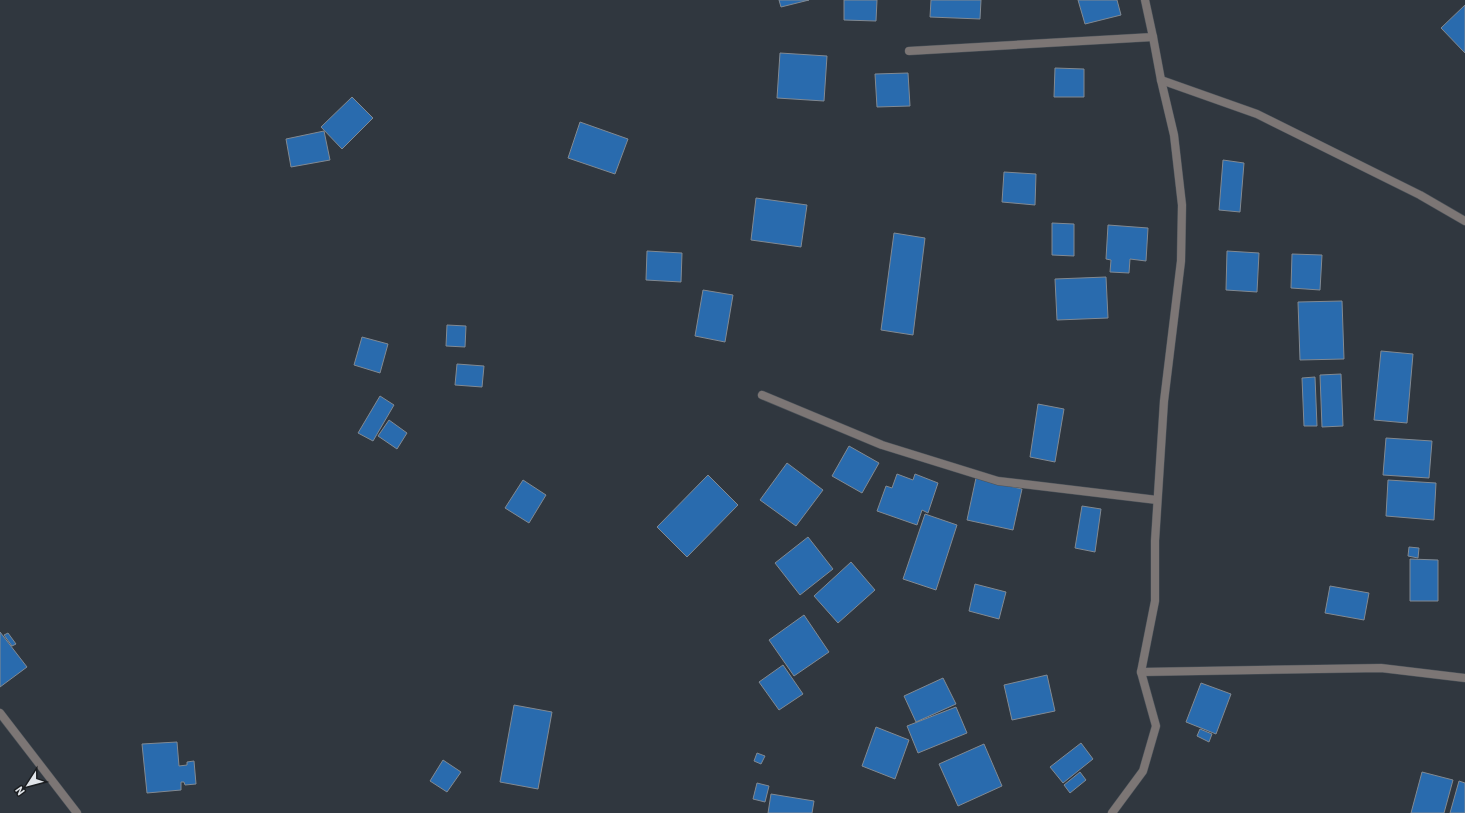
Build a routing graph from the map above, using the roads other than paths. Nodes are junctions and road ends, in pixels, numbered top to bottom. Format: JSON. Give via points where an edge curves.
{"nodes":[{"id":1,"x":1145,"y":0,"type":"edge"},
{"id":2,"x":1153,"y":37,"type":"junction"},
{"id":3,"x":909,"y":50,"type":"dead end"},
{"id":4,"x":1161,"y":80,"type":"junction"},
{"id":5,"x":1465,"y":221,"type":"edge"},
{"id":6,"x":762,"y":395,"type":"dead end"},
{"id":7,"x":1157,"y":500,"type":"junction"},
{"id":8,"x":1141,"y":672,"type":"junction"},
{"id":9,"x":1465,"y":678,"type":"edge"},
{"id":10,"x":0,"y":713,"type":"edge"},
{"id":11,"x":77,"y":813,"type":"edge"},
{"id":12,"x":1112,"y":813,"type":"edge"}],
"edges":[{"from":1,"to":2,"type":"street"},
{"from":2,"to":3,"type":"street"},
{"from":2,"to":4,"type":"street"},
{"from":4,"to":5,"type":"street","via":[[1257,114],[1420,195]]},
{"from":4,"to":7,"type":"street","via":[[1174,135],[1182,205],[1181,261],[1164,401]]},
{"from":6,"to":7,"type":"street","via":[[882,445],[998,481]]},
{"from":7,"to":8,"type":"street","via":[[1155,601]]},
{"from":8,"to":9,"type":"street","via":[[1381,668]]},
{"from":8,"to":12,"type":"street","via":[[1156,726],[1143,771]]},
{"from":10,"to":11,"type":"street"}]}
